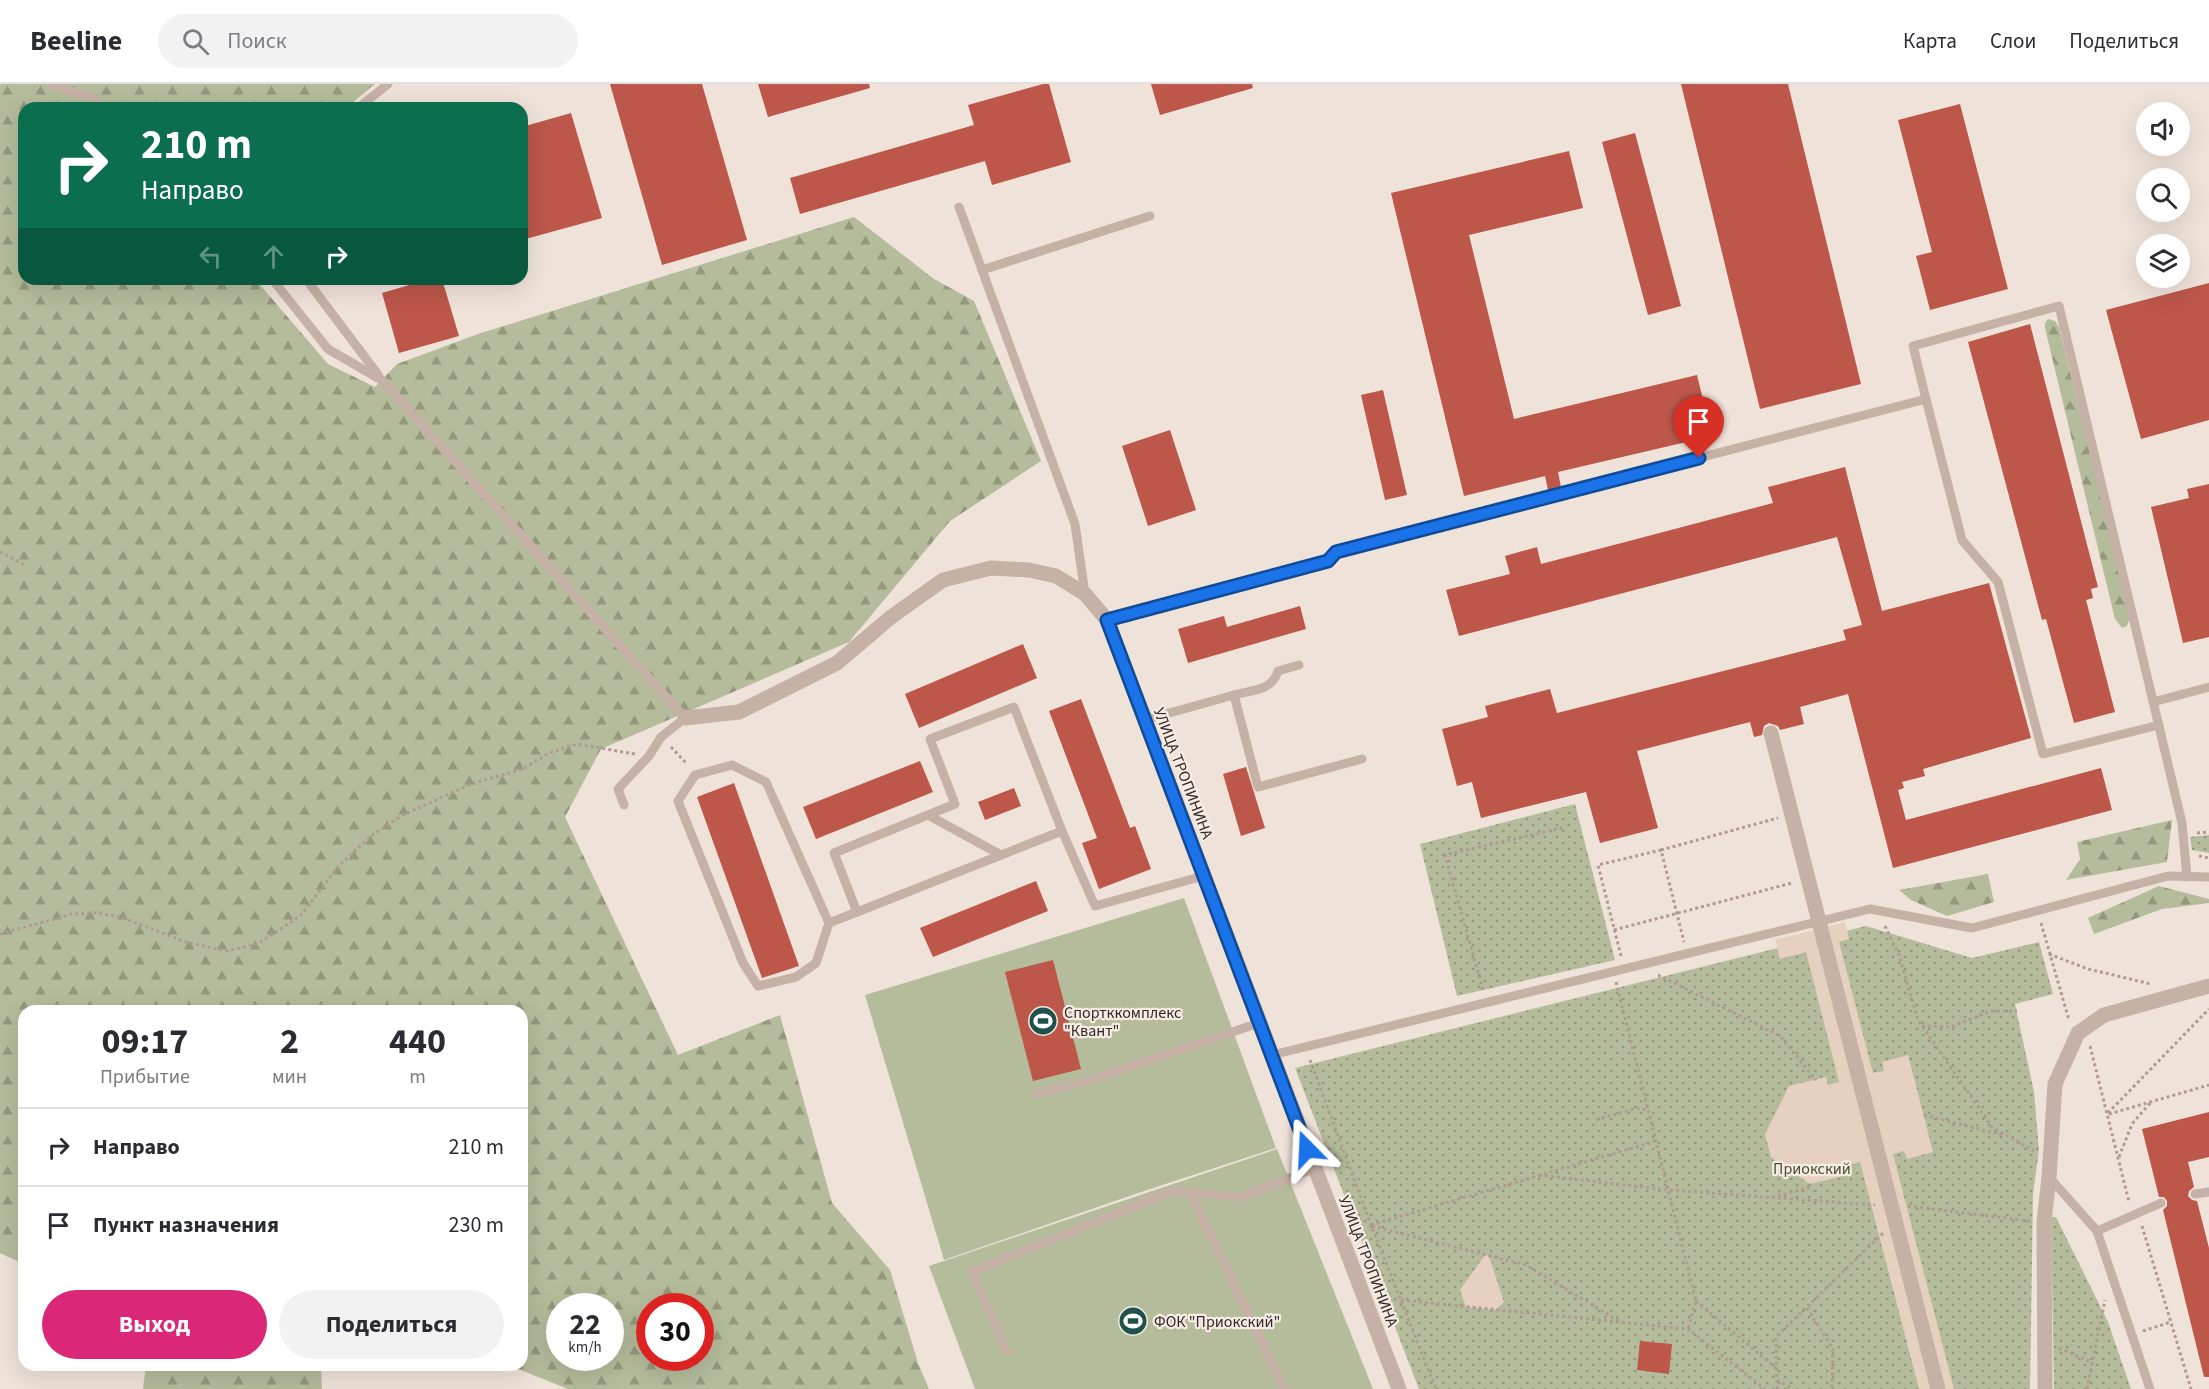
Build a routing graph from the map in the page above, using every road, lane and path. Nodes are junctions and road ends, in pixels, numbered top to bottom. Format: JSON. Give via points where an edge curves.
{"nodes":[{"id":1,"x":49,"y":84,"type":"edge"},
{"id":2,"x":388,"y":84,"type":"edge"},
{"id":3,"x":96,"y":102,"type":"edge"},
{"id":4,"x":366,"y":102,"type":"edge"},
{"id":5,"x":959,"y":207,"type":"dead end"},
{"id":6,"x":1150,"y":216,"type":"dead end"},
{"id":7,"x":982,"y":270,"type":"junction"},
{"id":8,"x":277,"y":285,"type":"edge"},
{"id":9,"x":311,"y":285,"type":"edge"},
{"id":10,"x":383,"y":381,"type":"junction"},
{"id":11,"x":1926,"y":399,"type":"junction"},
{"id":12,"x":0,"y":552,"type":"edge"},
{"id":13,"x":25,"y":565,"type":"dead end"},
{"id":14,"x":1085,"y":594,"type":"junction"},
{"id":15,"x":1107,"y":620,"type":"junction"},
{"id":16,"x":1299,"y":665,"type":"dead end"},
{"id":17,"x":2209,"y":687,"type":"edge"},
{"id":18,"x":1234,"y":695,"type":"junction"},
{"id":19,"x":2153,"y":702,"type":"junction"},
{"id":20,"x":685,"y":718,"type":"junction"},
{"id":21,"x":1144,"y":720,"type":"junction"},
{"id":22,"x":2158,"y":725,"type":"junction"},
{"id":23,"x":1771,"y":733,"type":"dead end"},
{"id":24,"x":661,"y":737,"type":"junction"},
{"id":25,"x":649,"y":756,"type":"junction"},
{"id":26,"x":1362,"y":759,"type":"dead end"},
{"id":27,"x":695,"y":775,"type":"junction"},
{"id":28,"x":624,"y":805,"type":"dead end"},
{"id":29,"x":1792,"y":814,"type":"junction"},
{"id":30,"x":928,"y":815,"type":"junction"},
{"id":31,"x":1566,"y":827,"type":"dead end"},
{"id":32,"x":1062,"y":831,"type":"junction"},
{"id":33,"x":1661,"y":850,"type":"junction"},
{"id":34,"x":1000,"y":855,"type":"junction"},
{"id":35,"x":1203,"y":876,"type":"junction"},
{"id":36,"x":2187,"y":877,"type":"junction"},
{"id":37,"x":2209,"y":877,"type":"edge"},
{"id":38,"x":1808,"y":879,"type":"junction"},
{"id":39,"x":1878,"y":911,"type":"junction"},
{"id":40,"x":857,"y":912,"type":"junction"},
{"id":41,"x":2038,"y":912,"type":"junction"},
{"id":42,"x":1677,"y":914,"type":"junction"},
{"id":43,"x":1819,"y":922,"type":"junction"},
{"id":44,"x":828,"y":923,"type":"junction"},
{"id":45,"x":1614,"y":930,"type":"junction"},
{"id":46,"x":0,"y":934,"type":"edge"},
{"id":47,"x":1687,"y":953,"type":"junction"},
{"id":48,"x":2049,"y":954,"type":"junction"},
{"id":49,"x":1638,"y":965,"type":"junction"},
{"id":50,"x":1624,"y":969,"type":"junction"},
{"id":51,"x":1613,"y":972,"type":"junction"},
{"id":52,"x":2209,"y":986,"type":"edge"},
{"id":53,"x":2164,"y":1000,"type":"junction"},
{"id":54,"x":1486,"y":1004,"type":"junction"},
{"id":55,"x":2209,"y":1009,"type":"edge"},
{"id":56,"x":2017,"y":1011,"type":"dead end"},
{"id":57,"x":1259,"y":1023,"type":"junction"},
{"id":58,"x":1922,"y":1026,"type":"junction"},
{"id":59,"x":2078,"y":1033,"type":"junction"},
{"id":60,"x":1305,"y":1047,"type":"junction"},
{"id":61,"x":1272,"y":1055,"type":"junction"},
{"id":62,"x":1816,"y":1080,"type":"dead end"},
{"id":63,"x":2209,"y":1085,"type":"edge"},
{"id":64,"x":1036,"y":1094,"type":"dead end"},
{"id":65,"x":2151,"y":1101,"type":"junction"},
{"id":66,"x":1648,"y":1110,"type":"junction"},
{"id":67,"x":2108,"y":1114,"type":"junction"},
{"id":68,"x":1924,"y":1115,"type":"dead end"},
{"id":69,"x":1596,"y":1120,"type":"dead end"},
{"id":70,"x":2008,"y":1136,"type":"junction"},
{"id":71,"x":1656,"y":1141,"type":"junction"},
{"id":72,"x":2050,"y":1157,"type":"junction"},
{"id":73,"x":2119,"y":1159,"type":"junction"},
{"id":74,"x":1315,"y":1168,"type":"junction"},
{"id":75,"x":1539,"y":1175,"type":"junction"},
{"id":76,"x":2049,"y":1177,"type":"junction"},
{"id":77,"x":1810,"y":1184,"type":"dead end"},
{"id":78,"x":1668,"y":1190,"type":"junction"},
{"id":79,"x":1190,"y":1192,"type":"junction"},
{"id":80,"x":2209,"y":1192,"type":"edge"},
{"id":81,"x":2195,"y":1194,"type":"dead end"},
{"id":82,"x":1774,"y":1197,"type":"junction"},
{"id":83,"x":2161,"y":1203,"type":"dead end"},
{"id":84,"x":1891,"y":1206,"type":"junction"},
{"id":85,"x":2132,"y":1215,"type":"junction"},
{"id":86,"x":1895,"y":1221,"type":"junction"},
{"id":87,"x":2044,"y":1222,"type":"junction"},
{"id":88,"x":1371,"y":1225,"type":"junction"},
{"id":89,"x":2097,"y":1230,"type":"junction"},
{"id":90,"x":2111,"y":1269,"type":"junction"},
{"id":91,"x":1401,"y":1300,"type":"junction"},
{"id":92,"x":1696,"y":1301,"type":"junction"},
{"id":93,"x":1807,"y":1308,"type":"junction"},
{"id":94,"x":2170,"y":1322,"type":"junction"},
{"id":95,"x":1622,"y":1323,"type":"junction"},
{"id":96,"x":1689,"y":1329,"type":"junction"},
{"id":97,"x":2146,"y":1330,"type":"dead end"},
{"id":98,"x":2044,"y":1341,"type":"junction"},
{"id":99,"x":1006,"y":1352,"type":"dead end"},
{"id":100,"x":2093,"y":1363,"type":"junction"},
{"id":101,"x":1777,"y":1369,"type":"junction"},
{"id":102,"x":1777,"y":1380,"type":"junction"},
{"id":103,"x":1284,"y":1389,"type":"edge"},
{"id":104,"x":1399,"y":1389,"type":"edge"},
{"id":105,"x":1436,"y":1389,"type":"edge"},
{"id":106,"x":1765,"y":1389,"type":"edge"},
{"id":107,"x":1777,"y":1389,"type":"edge"},
{"id":108,"x":1794,"y":1389,"type":"edge"},
{"id":109,"x":1832,"y":1389,"type":"edge"},
{"id":110,"x":1938,"y":1389,"type":"edge"},
{"id":111,"x":2045,"y":1389,"type":"edge"},
{"id":112,"x":2087,"y":1389,"type":"edge"},
{"id":113,"x":2150,"y":1389,"type":"edge"},
{"id":114,"x":2191,"y":1389,"type":"edge"}],
"edges":[{"from":1,"to":3,"type":"lane"},
{"from":2,"to":4,"type":"lane"},
{"from":5,"to":7,"type":"lane"},
{"from":6,"to":7,"type":"lane"},
{"from":7,"to":14,"type":"lane","via":[[1075,524]]},
{"from":8,"to":10,"type":"lane","via":[[328,349]]},
{"from":9,"to":10,"type":"lane"},
{"from":10,"to":20,"type":"lane"},
{"from":11,"to":15,"type":"lane","via":[[1336,552],[1328,561]]},
{"from":11,"to":19,"type":"lane","via":[[1912,346],[2060,306]]},
{"from":11,"to":22,"type":"lane","via":[[1962,540],[1998,582],[2043,754]]},
{"from":12,"to":13,"type":"path"},
{"from":14,"to":15,"type":"street","name":"УЛИЦА ТРОПИНИНА"},
{"from":14,"to":20,"type":"street","name":"УЛИЦА ТРОПИНИНА","via":[[1056,576],[1029,570],[991,568],[943,580],[837,663],[739,712]]},
{"from":15,"to":21,"type":"street","name":"УЛИЦА ТРОПИНИНА"},
{"from":16,"to":18,"type":"lane","via":[[1278,671],[1269,686]]},
{"from":17,"to":19,"type":"lane"},
{"from":18,"to":21,"type":"lane"},
{"from":18,"to":26,"type":"lane","via":[[1258,787]]},
{"from":19,"to":22,"type":"lane"},
{"from":20,"to":24,"type":"lane"},
{"from":21,"to":35,"type":"street","name":"УЛИЦА ТРОПИНИНА"},
{"from":22,"to":36,"type":"lane","via":[[2182,823]]},
{"from":23,"to":29,"type":"street"},
{"from":24,"to":25,"type":"lane"},
{"from":24,"to":27,"type":"path"},
{"from":25,"to":28,"type":"lane","via":[[618,789]]},
{"from":25,"to":46,"type":"path","via":[[578,744],[549,753],[523,769],[471,784],[400,816],[339,866],[300,916],[258,944],[226,951],[98,913],[72,914]]},
{"from":27,"to":44,"type":"lane","via":[[732,765],[766,782]]},
{"from":27,"to":44,"type":"lane","via":[[678,801],[743,963],[758,986],[796,976],[816,963]]},
{"from":29,"to":33,"type":"path"},
{"from":29,"to":38,"type":"street"},
{"from":30,"to":32,"type":"lane","via":[[955,804],[930,739],[1014,707]]},
{"from":30,"to":34,"type":"lane"},
{"from":30,"to":40,"type":"lane","via":[[834,853]]},
{"from":31,"to":54,"type":"path","via":[[1445,855]]},
{"from":32,"to":34,"type":"lane"},
{"from":32,"to":35,"type":"lane","via":[[1095,906]]},
{"from":33,"to":42,"type":"path"},
{"from":33,"to":45,"type":"path","via":[[1598,865]]},
{"from":34,"to":40,"type":"lane"},
{"from":35,"to":57,"type":"street","name":"УЛИЦА ТРОПИНИНА"},
{"from":36,"to":37,"type":"lane"},
{"from":36,"to":41,"type":"lane","via":[[2168,876]]},
{"from":38,"to":42,"type":"path"},
{"from":38,"to":43,"type":"street"},
{"from":39,"to":41,"type":"lane","via":[[1972,928]]},
{"from":39,"to":43,"type":"lane","via":[[1870,909]]},
{"from":39,"to":58,"type":"path","via":[[1899,955]]},
{"from":40,"to":44,"type":"lane"},
{"from":41,"to":48,"type":"path"},
{"from":42,"to":45,"type":"path"},
{"from":42,"to":47,"type":"path"},
{"from":43,"to":47,"type":"lane"},
{"from":43,"to":84,"type":"street"},
{"from":45,"to":50,"type":"path"},
{"from":47,"to":49,"type":"lane"},
{"from":48,"to":53,"type":"path","via":[[2088,969],[2159,986]]},
{"from":48,"to":59,"type":"path","via":[[2067,1017]]},
{"from":49,"to":50,"type":"lane"},
{"from":49,"to":62,"type":"path","via":[[1780,1036]]},
{"from":50,"to":51,"type":"lane"},
{"from":51,"to":54,"type":"lane"},
{"from":51,"to":66,"type":"path"},
{"from":52,"to":53,"type":"street"},
{"from":53,"to":59,"type":"street","via":[[2104,1015]]},
{"from":54,"to":60,"type":"lane"},
{"from":55,"to":67,"type":"path"},
{"from":56,"to":58,"type":"path","via":[[1990,1011],[1951,1027]]},
{"from":57,"to":61,"type":"street","name":"УЛИЦА ТРОПИНИНА"},
{"from":57,"to":64,"type":"lane","via":[[1090,1080]]},
{"from":58,"to":70,"type":"path","via":[[1992,1127]]},
{"from":59,"to":67,"type":"path","via":[[2091,1046]]},
{"from":59,"to":72,"type":"street","via":[[2055,1084]]},
{"from":60,"to":61,"type":"lane"},
{"from":60,"to":88,"type":"path"},
{"from":61,"to":74,"type":"street","name":"УЛИЦА ТРОПИНИНА"},
{"from":63,"to":65,"type":"path"},
{"from":65,"to":67,"type":"path"},
{"from":65,"to":73,"type":"path","via":[[2132,1124]]},
{"from":66,"to":69,"type":"path","via":[[1637,1108]]},
{"from":66,"to":71,"type":"path"},
{"from":67,"to":73,"type":"path"},
{"from":68,"to":70,"type":"path"},
{"from":70,"to":72,"type":"path"},
{"from":71,"to":75,"type":"path"},
{"from":71,"to":78,"type":"path"},
{"from":72,"to":76,"type":"street"},
{"from":73,"to":85,"type":"path"},
{"from":74,"to":79,"type":"lane","via":[[1241,1197]]},
{"from":74,"to":104,"type":"street","name":"УЛИЦА ТРОПИНИНА"},
{"from":75,"to":78,"type":"path"},
{"from":75,"to":88,"type":"path"},
{"from":76,"to":87,"type":"street"},
{"from":76,"to":89,"type":"lane"},
{"from":77,"to":82,"type":"path","via":[[1811,1187]]},
{"from":78,"to":82,"type":"path"},
{"from":78,"to":92,"type":"path"},
{"from":79,"to":99,"type":"lane","via":[[1172,1191],[972,1272]]},
{"from":79,"to":103,"type":"lane"},
{"from":80,"to":81,"type":"lane"},
{"from":82,"to":84,"type":"path"},
{"from":83,"to":85,"type":"lane"},
{"from":84,"to":86,"type":"street"},
{"from":84,"to":87,"type":"path"},
{"from":85,"to":89,"type":"lane"},
{"from":85,"to":94,"type":"path","via":[[2142,1226]]},
{"from":86,"to":93,"type":"path"},
{"from":86,"to":110,"type":"street"},
{"from":87,"to":98,"type":"street"},
{"from":88,"to":91,"type":"path"},
{"from":88,"to":95,"type":"path","via":[[1526,1265]]},
{"from":89,"to":90,"type":"lane"},
{"from":90,"to":100,"type":"path"},
{"from":90,"to":113,"type":"lane"},
{"from":91,"to":95,"type":"path"},
{"from":91,"to":105,"type":"path"},
{"from":92,"to":96,"type":"path"},
{"from":92,"to":101,"type":"path"},
{"from":93,"to":101,"type":"path","via":[[1776,1337]]},
{"from":93,"to":109,"type":"path","via":[[1833,1349]]},
{"from":94,"to":97,"type":"path"},
{"from":94,"to":114,"type":"path"},
{"from":95,"to":96,"type":"path"},
{"from":96,"to":106,"type":"path"},
{"from":98,"to":100,"type":"path"},
{"from":98,"to":111,"type":"street"},
{"from":100,"to":112,"type":"path"},
{"from":101,"to":102,"type":"path"},
{"from":102,"to":107,"type":"path"},
{"from":102,"to":108,"type":"path"}]}
